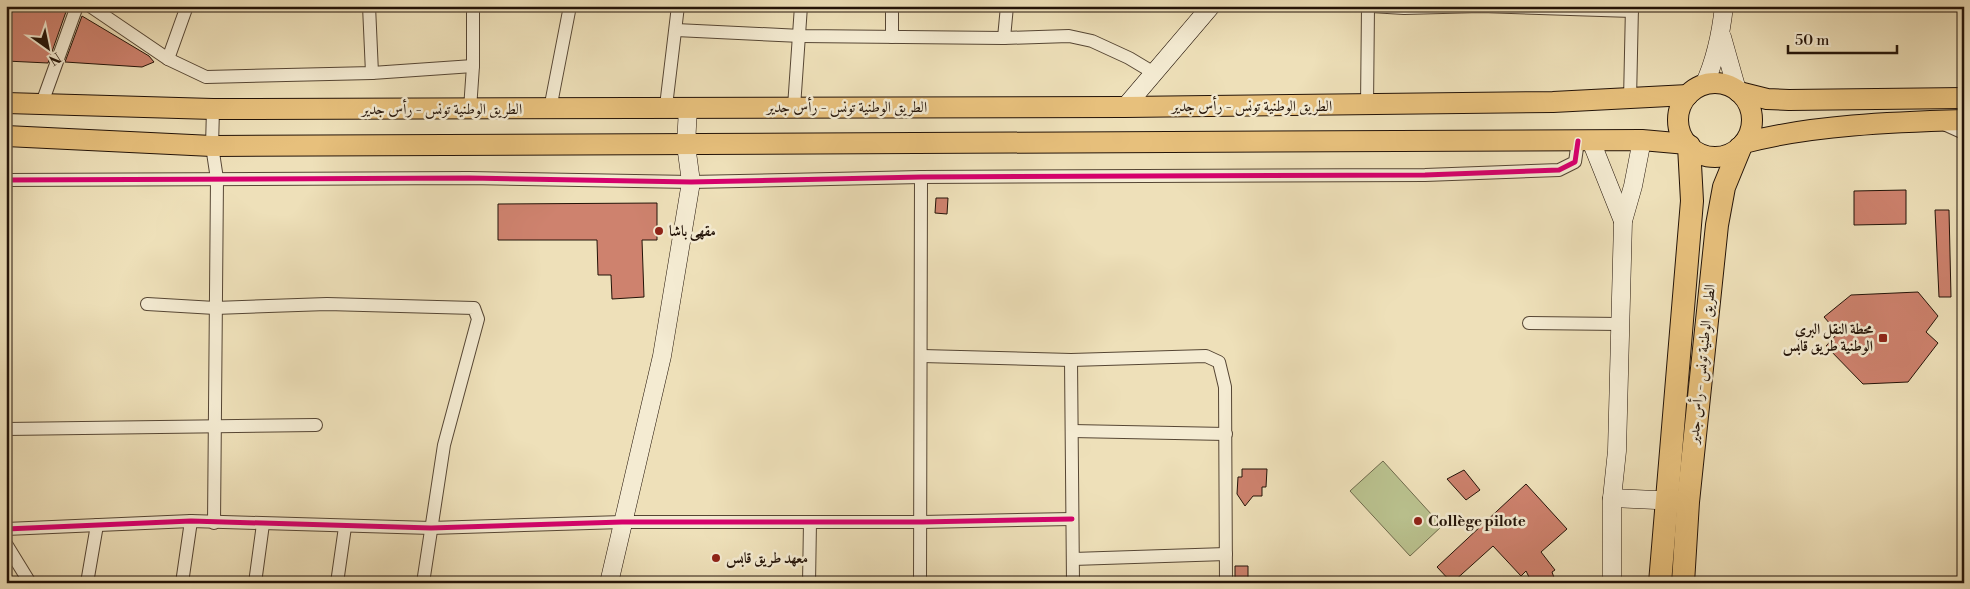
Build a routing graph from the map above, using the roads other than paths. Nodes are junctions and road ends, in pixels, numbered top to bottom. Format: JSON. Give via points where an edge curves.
{"nodes":[{"id":1,"x":77,"y":6,"type":"edge"},
{"id":2,"x":90,"y":6,"type":"edge"},
{"id":3,"x":187,"y":6,"type":"edge"},
{"id":4,"x":369,"y":6,"type":"edge"},
{"id":5,"x":473,"y":6,"type":"edge"},
{"id":6,"x":570,"y":6,"type":"edge"},
{"id":7,"x":678,"y":6,"type":"edge"},
{"id":8,"x":801,"y":6,"type":"edge"},
{"id":9,"x":892,"y":6,"type":"edge"},
{"id":10,"x":1007,"y":6,"type":"edge"},
{"id":11,"x":1211,"y":6,"type":"edge"},
{"id":12,"x":1368,"y":6,"type":"edge"},
{"id":13,"x":1372,"y":6,"type":"edge"},
{"id":14,"x":1724,"y":6,"type":"edge"},
{"id":15,"x":1632,"y":8,"type":"edge"},
{"id":16,"x":676,"y":30,"type":"junction"},
{"id":17,"x":1721,"y":34,"type":"junction"},
{"id":18,"x":801,"y":36,"type":"junction"},
{"id":19,"x":892,"y":37,"type":"junction"},
{"id":20,"x":1004,"y":38,"type":"junction"},
{"id":21,"x":168,"y":60,"type":"junction"},
{"id":22,"x":473,"y":66,"type":"junction"},
{"id":23,"x":1154,"y":73,"type":"junction"},
{"id":24,"x":372,"y":74,"type":"junction"},
{"id":25,"x":1696,"y":90,"type":"junction"},
{"id":26,"x":1738,"y":91,"type":"junction"},
{"id":27,"x":1964,"y":98,"type":"edge"},
{"id":28,"x":1630,"y":100,"type":"junction"},
{"id":29,"x":6,"y":103,"type":"edge"},
{"id":30,"x":42,"y":103,"type":"junction"},
{"id":31,"x":666,"y":106,"type":"junction"},
{"id":32,"x":1367,"y":106,"type":"junction"},
{"id":33,"x":1126,"y":107,"type":"junction"},
{"id":34,"x":213,"y":108,"type":"junction"},
{"id":35,"x":550,"y":108,"type":"junction"},
{"id":36,"x":688,"y":108,"type":"junction"},
{"id":37,"x":794,"y":108,"type":"junction"},
{"id":38,"x":470,"y":109,"type":"junction"},
{"id":39,"x":1937,"y":120,"type":"junction"},
{"id":40,"x":1964,"y":120,"type":"edge"},
{"id":41,"x":1964,"y":133,"type":"edge"},
{"id":42,"x":6,"y":136,"type":"edge"},
{"id":43,"x":1642,"y":140,"type":"junction"},
{"id":44,"x":1584,"y":141,"type":"junction"},
{"id":45,"x":686,"y":145,"type":"junction"},
{"id":46,"x":1688,"y":145,"type":"junction"},
{"id":47,"x":212,"y":146,"type":"junction"},
{"id":48,"x":1742,"y":146,"type":"junction"},
{"id":49,"x":921,"y":177,"type":"junction"},
{"id":50,"x":217,"y":179,"type":"junction"},
{"id":51,"x":6,"y":180,"type":"edge"},
{"id":52,"x":691,"y":182,"type":"junction"},
{"id":53,"x":1623,"y":221,"type":"junction"},
{"id":54,"x":147,"y":304,"type":"dead end"},
{"id":55,"x":215,"y":308,"type":"junction"},
{"id":56,"x":1529,"y":323,"type":"dead end"},
{"id":57,"x":1620,"y":324,"type":"junction"},
{"id":58,"x":922,"y":356,"type":"junction"},
{"id":59,"x":1071,"y":360,"type":"junction"},
{"id":60,"x":316,"y":425,"type":"dead end"},
{"id":61,"x":215,"y":426,"type":"junction"},
{"id":62,"x":6,"y":428,"type":"edge"},
{"id":63,"x":1072,"y":431,"type":"junction"},
{"id":64,"x":1226,"y":434,"type":"junction"},
{"id":65,"x":1612,"y":498,"type":"junction"},
{"id":66,"x":1677,"y":501,"type":"junction"},
{"id":67,"x":1072,"y":518,"type":"junction"},
{"id":68,"x":191,"y":521,"type":"junction"},
{"id":69,"x":622,"y":522,"type":"junction"},
{"id":70,"x":810,"y":522,"type":"junction"},
{"id":71,"x":922,"y":522,"type":"junction"},
{"id":72,"x":214,"y":523,"type":"junction"},
{"id":73,"x":263,"y":524,"type":"junction"},
{"id":74,"x":97,"y":525,"type":"junction"},
{"id":75,"x":345,"y":527,"type":"junction"},
{"id":76,"x":6,"y":528,"type":"edge"},
{"id":77,"x":431,"y":528,"type":"junction"},
{"id":78,"x":6,"y":544,"type":"edge"},
{"id":79,"x":1226,"y":554,"type":"junction"},
{"id":80,"x":1073,"y":559,"type":"junction"},
{"id":81,"x":30,"y":583,"type":"edge"},
{"id":82,"x":87,"y":583,"type":"edge"},
{"id":83,"x":182,"y":583,"type":"edge"},
{"id":84,"x":255,"y":583,"type":"edge"},
{"id":85,"x":337,"y":583,"type":"edge"},
{"id":86,"x":423,"y":583,"type":"edge"},
{"id":87,"x":609,"y":583,"type":"edge"},
{"id":88,"x":809,"y":583,"type":"edge"},
{"id":89,"x":920,"y":583,"type":"edge"},
{"id":90,"x":1073,"y":583,"type":"edge"},
{"id":91,"x":1226,"y":583,"type":"edge"},
{"id":92,"x":1612,"y":583,"type":"edge"},
{"id":93,"x":1660,"y":583,"type":"edge"},
{"id":94,"x":1683,"y":583,"type":"edge"}],
"edges":[{"from":1,"to":30,"type":"street"},
{"from":2,"to":21,"type":"street"},
{"from":3,"to":21,"type":"street"},
{"from":4,"to":24,"type":"street"},
{"from":5,"to":22,"type":"street"},
{"from":6,"to":35,"type":"street"},
{"from":7,"to":16,"type":"street"},
{"from":8,"to":18,"type":"street"},
{"from":9,"to":19,"type":"street"},
{"from":10,"to":20,"type":"street"},
{"from":11,"to":23,"type":"street"},
{"from":12,"to":32,"type":"street"},
{"from":13,"to":15,"type":"street"},
{"from":14,"to":17,"type":"street"},
{"from":15,"to":28,"type":"street"},
{"from":16,"to":18,"type":"street"},
{"from":16,"to":31,"type":"street"},
{"from":17,"to":25,"type":"street","via":[[1713,66]]},
{"from":17,"to":26,"type":"street"},
{"from":18,"to":19,"type":"street"},
{"from":18,"to":37,"type":"street"},
{"from":19,"to":20,"type":"street"},
{"from":20,"to":23,"type":"street","via":[[1069,36],[1092,41]]},
{"from":21,"to":24,"type":"street","via":[[206,77]]},
{"from":22,"to":24,"type":"street"},
{"from":22,"to":38,"type":"street"},
{"from":23,"to":33,"type":"street"},
{"from":25,"to":26,"type":"main road","via":[[1721,84]]},
{"from":25,"to":28,"type":"main road","name":"الطريق الوطنية تونس - رأس جدير"},
{"from":25,"to":46,"type":"main road","via":[[1679,114],[1678,124]]},
{"from":26,"to":27,"type":"main road","via":[[1767,99],[1789,100]]},
{"from":26,"to":48,"type":"main road","via":[[1751,111],[1750,134]]},
{"from":28,"to":32,"type":"main road","name":"الطريق الوطنية تونس - رأس جدير"},
{"from":29,"to":30,"type":"main road","name":"الطريق الوطنية تونس - رأس جدير"},
{"from":30,"to":34,"type":"main road","name":"الطريق الوطنية تونس - رأس جدير"},
{"from":31,"to":35,"type":"main road","name":"الطريق الوطنية تونس - رأس جدير"},
{"from":31,"to":36,"type":"main road","name":"الطريق الوطنية تونس - رأس جدير"},
{"from":32,"to":33,"type":"main road","name":"الطريق الوطنية تونس - رأس جدير"},
{"from":33,"to":37,"type":"main road","name":"الطريق الوطنية تونس - رأس جدير"},
{"from":34,"to":38,"type":"main road","name":"الطريق الوطنية تونس - رأس جدير"},
{"from":34,"to":47,"type":"street"},
{"from":35,"to":38,"type":"main road","name":"الطريق الوطنية تونس - رأس جدير"},
{"from":36,"to":37,"type":"main road","name":"الطريق الوطنية تونس - رأس جدير"},
{"from":36,"to":45,"type":"street"},
{"from":39,"to":40,"type":"main road"},
{"from":39,"to":41,"type":"street"},
{"from":39,"to":48,"type":"main road","via":[[1774,135]]},
{"from":42,"to":47,"type":"main road"},
{"from":43,"to":44,"type":"main road"},
{"from":43,"to":46,"type":"main road"},
{"from":43,"to":53,"type":"street"},
{"from":44,"to":45,"type":"main road"},
{"from":44,"to":49,"type":"street","via":[[1575,162],[1546,172]]},
{"from":44,"to":53,"type":"street"},
{"from":45,"to":47,"type":"main road"},
{"from":45,"to":52,"type":"street"},
{"from":46,"to":48,"type":"main road","via":[[1698,153],[1719,157]]},
{"from":46,"to":66,"type":"highway","name":"الطريق الوطنية تونس - رأس جدير","via":[[1692,201]]},
{"from":47,"to":50,"type":"street"},
{"from":48,"to":66,"type":"highway","name":"الطريق الوطنية تونس - رأس جدير","via":[[1724,188],[1717,225]]},
{"from":49,"to":52,"type":"street"},
{"from":49,"to":58,"type":"street"},
{"from":50,"to":51,"type":"street"},
{"from":50,"to":52,"type":"street","via":[[469,178]]},
{"from":50,"to":55,"type":"street"},
{"from":52,"to":69,"type":"street","via":[[662,356]]},
{"from":53,"to":57,"type":"street"},
{"from":54,"to":55,"type":"street"},
{"from":55,"to":61,"type":"street"},
{"from":55,"to":77,"type":"street","via":[[327,304],[474,308],[478,319],[444,445]]},
{"from":56,"to":57,"type":"street"},
{"from":57,"to":65,"type":"street","via":[[1617,451]]},
{"from":58,"to":59,"type":"street"},
{"from":58,"to":71,"type":"street"},
{"from":59,"to":63,"type":"street"},
{"from":59,"to":64,"type":"street","via":[[1206,356],[1218,362],[1226,387]]},
{"from":60,"to":61,"type":"street"},
{"from":61,"to":62,"type":"street"},
{"from":61,"to":72,"type":"street"},
{"from":63,"to":64,"type":"street"},
{"from":63,"to":67,"type":"street"},
{"from":64,"to":79,"type":"street"},
{"from":65,"to":66,"type":"street"},
{"from":65,"to":92,"type":"street"},
{"from":66,"to":93,"type":"highway","name":"الطريق الوطنية تونس - رأس جدير"},
{"from":66,"to":94,"type":"highway","name":"الطريق الوطنية تونس - رأس جدير"},
{"from":67,"to":71,"type":"street"},
{"from":67,"to":80,"type":"street"},
{"from":68,"to":72,"type":"street"},
{"from":68,"to":74,"type":"street"},
{"from":68,"to":83,"type":"street"},
{"from":69,"to":70,"type":"street"},
{"from":69,"to":77,"type":"street"},
{"from":69,"to":87,"type":"street"},
{"from":70,"to":71,"type":"street"},
{"from":70,"to":88,"type":"street"},
{"from":71,"to":89,"type":"street"},
{"from":72,"to":73,"type":"street"},
{"from":73,"to":75,"type":"street"},
{"from":73,"to":84,"type":"street"},
{"from":74,"to":76,"type":"street"},
{"from":74,"to":82,"type":"street"},
{"from":75,"to":77,"type":"street"},
{"from":75,"to":85,"type":"street"},
{"from":77,"to":86,"type":"street"},
{"from":78,"to":81,"type":"street"},
{"from":79,"to":80,"type":"street"},
{"from":79,"to":91,"type":"street"},
{"from":80,"to":90,"type":"street"}]}
